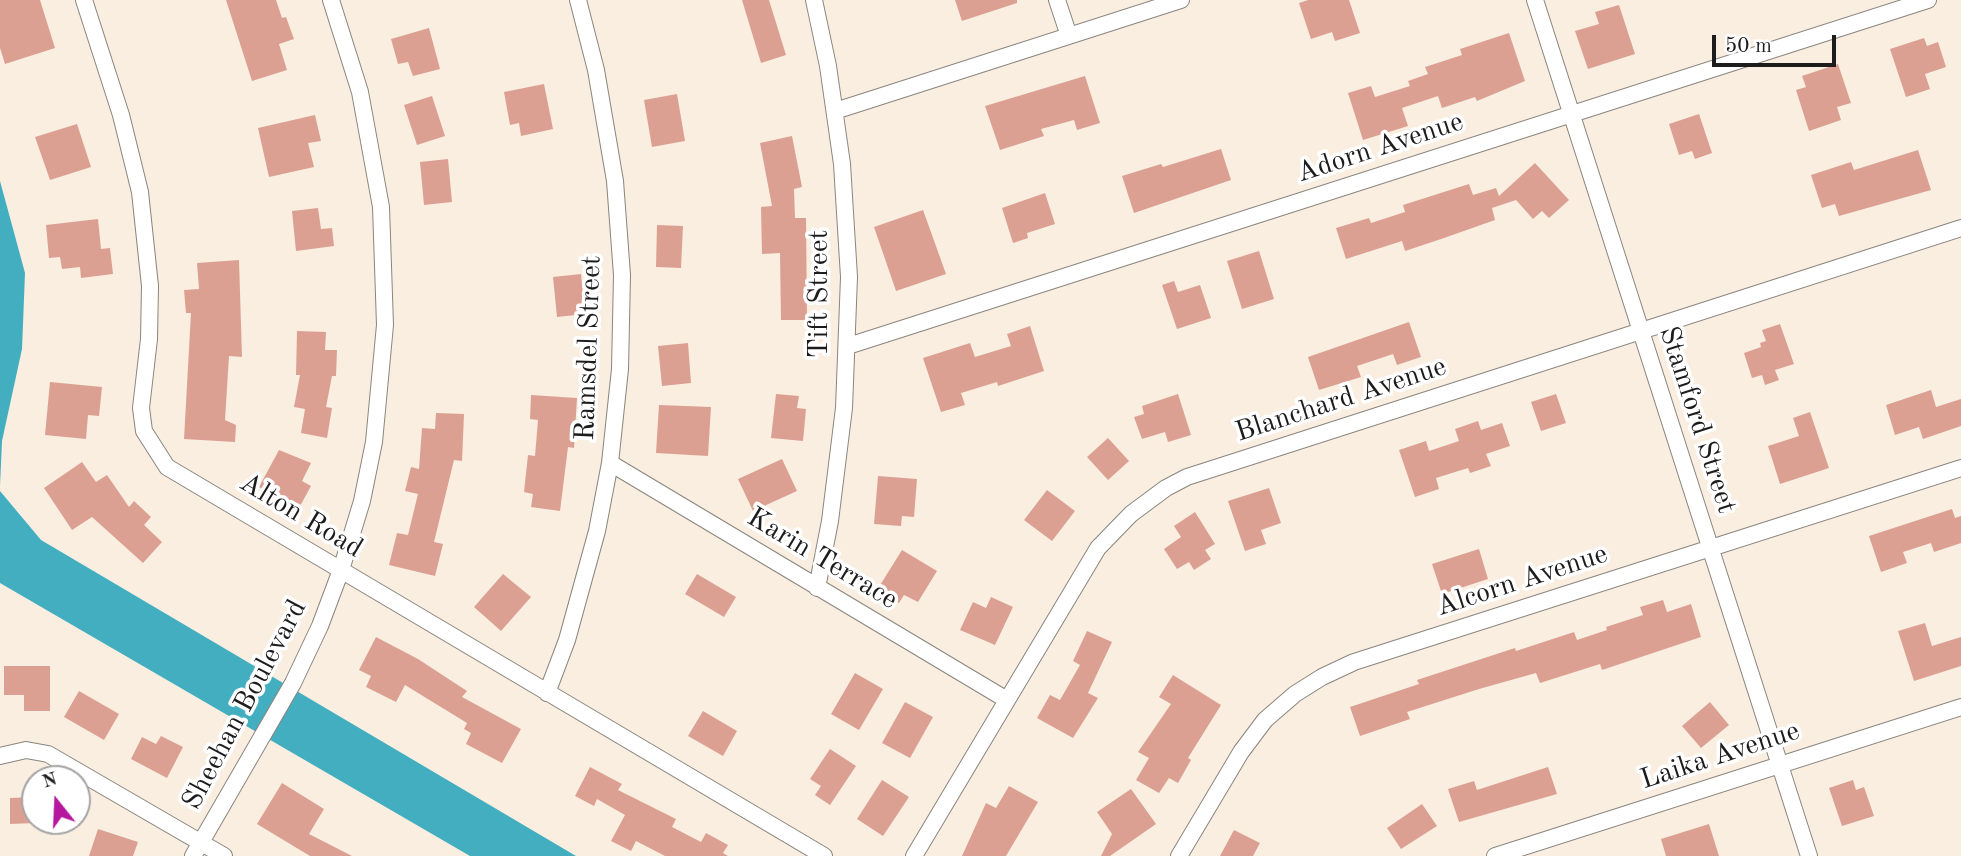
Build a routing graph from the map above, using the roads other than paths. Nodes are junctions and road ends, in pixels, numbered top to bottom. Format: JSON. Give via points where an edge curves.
{"nodes":[{"id":1,"x":84,"y":0,"type":"edge"},
{"id":2,"x":331,"y":0,"type":"edge"},
{"id":3,"x":578,"y":0,"type":"edge"},
{"id":4,"x":814,"y":0,"type":"edge"},
{"id":5,"x":1057,"y":0,"type":"edge"},
{"id":6,"x":1181,"y":0,"type":"edge"},
{"id":7,"x":1535,"y":0,"type":"edge"},
{"id":8,"x":1928,"y":0,"type":"edge"},
{"id":9,"x":1069,"y":36,"type":"junction"},
{"id":10,"x":835,"y":111,"type":"junction"},
{"id":11,"x":1572,"y":114,"type":"junction"},
{"id":12,"x":1961,"y":228,"type":"edge"},
{"id":13,"x":1641,"y":331,"type":"junction"},
{"id":14,"x":848,"y":346,"type":"junction"},
{"id":15,"x":610,"y":463,"type":"junction"},
{"id":16,"x":1961,"y":468,"type":"edge"},
{"id":17,"x":1711,"y":548,"type":"junction"},
{"id":18,"x":341,"y":570,"type":"junction"},
{"id":19,"x":817,"y":588,"type":"junction"},
{"id":20,"x":548,"y":692,"type":"junction"},
{"id":21,"x":1007,"y":700,"type":"junction"},
{"id":22,"x":1961,"y":707,"type":"edge"},
{"id":23,"x":0,"y":756,"type":"edge"},
{"id":24,"x":1780,"y":765,"type":"junction"},
{"id":25,"x":197,"y":849,"type":"edge"},
{"id":26,"x":224,"y":856,"type":"edge"},
{"id":27,"x":824,"y":856,"type":"edge"},
{"id":28,"x":914,"y":856,"type":"edge"},
{"id":29,"x":1179,"y":856,"type":"edge"},
{"id":30,"x":1495,"y":856,"type":"edge"},
{"id":31,"x":1809,"y":856,"type":"edge"}],
"edges":[{"from":1,"to":18,"type":"street","name":"Alton Road","via":[[134,161],[145,223],[150,286],[141,408],[144,430],[167,467]]},
{"from":2,"to":18,"type":"street","name":"Sheehan Boulevard","via":[[360,92],[372,149],[385,266],[382,383],[374,442]]},
{"from":3,"to":15,"type":"street","name":"Ramsdel Street","via":[[607,125],[620,237],[620,369]]},
{"from":4,"to":10,"type":"street","name":"Tift Street"},
{"from":5,"to":9,"type":"street"},
{"from":6,"to":9,"type":"street"},
{"from":7,"to":11,"type":"street","name":"Stamford Street"},
{"from":8,"to":11,"type":"street","name":"Adorn Avenue"},
{"from":9,"to":10,"type":"street"},
{"from":10,"to":14,"type":"street","name":"Tift Street","via":[[847,232]]},
{"from":11,"to":13,"type":"street","name":"Stamford Street"},
{"from":11,"to":14,"type":"street","name":"Adorn Avenue"},
{"from":12,"to":13,"type":"street","name":"Blanchard Avenue"},
{"from":13,"to":17,"type":"street","name":"Stamford Street"},
{"from":13,"to":21,"type":"street","name":"Blanchard Avenue","via":[[1187,477],[1166,488],[1131,513],[1098,548]]},
{"from":14,"to":19,"type":"street","name":"Tift Street","via":[[837,475]]},
{"from":15,"to":19,"type":"street","name":"Karin Terrace"},
{"from":15,"to":20,"type":"street","name":"Ramsdel Street","via":[[583,586]]},
{"from":16,"to":17,"type":"street","name":"Alcorn Avenue"},
{"from":17,"to":24,"type":"street","name":"Stamford Street"},
{"from":17,"to":29,"type":"street","name":"Alcorn Avenue","via":[[1354,662],[1322,677],[1265,720]]},
{"from":18,"to":20,"type":"street","name":"Alton Road"},
{"from":18,"to":25,"type":"street","name":"Sheehan Boulevard","via":[[293,683]]},
{"from":19,"to":21,"type":"street","name":"Karin Terrace"},
{"from":20,"to":27,"type":"street","name":"Alton Road"},
{"from":21,"to":28,"type":"street","name":"Blanchard Avenue"},
{"from":22,"to":24,"type":"street","name":"Laika Avenue"},
{"from":23,"to":25,"type":"street","via":[[26,750],[48,754]]},
{"from":24,"to":30,"type":"street","name":"Laika Avenue"},
{"from":24,"to":31,"type":"street","name":"Stamford Street"},
{"from":25,"to":26,"type":"street"}]}
